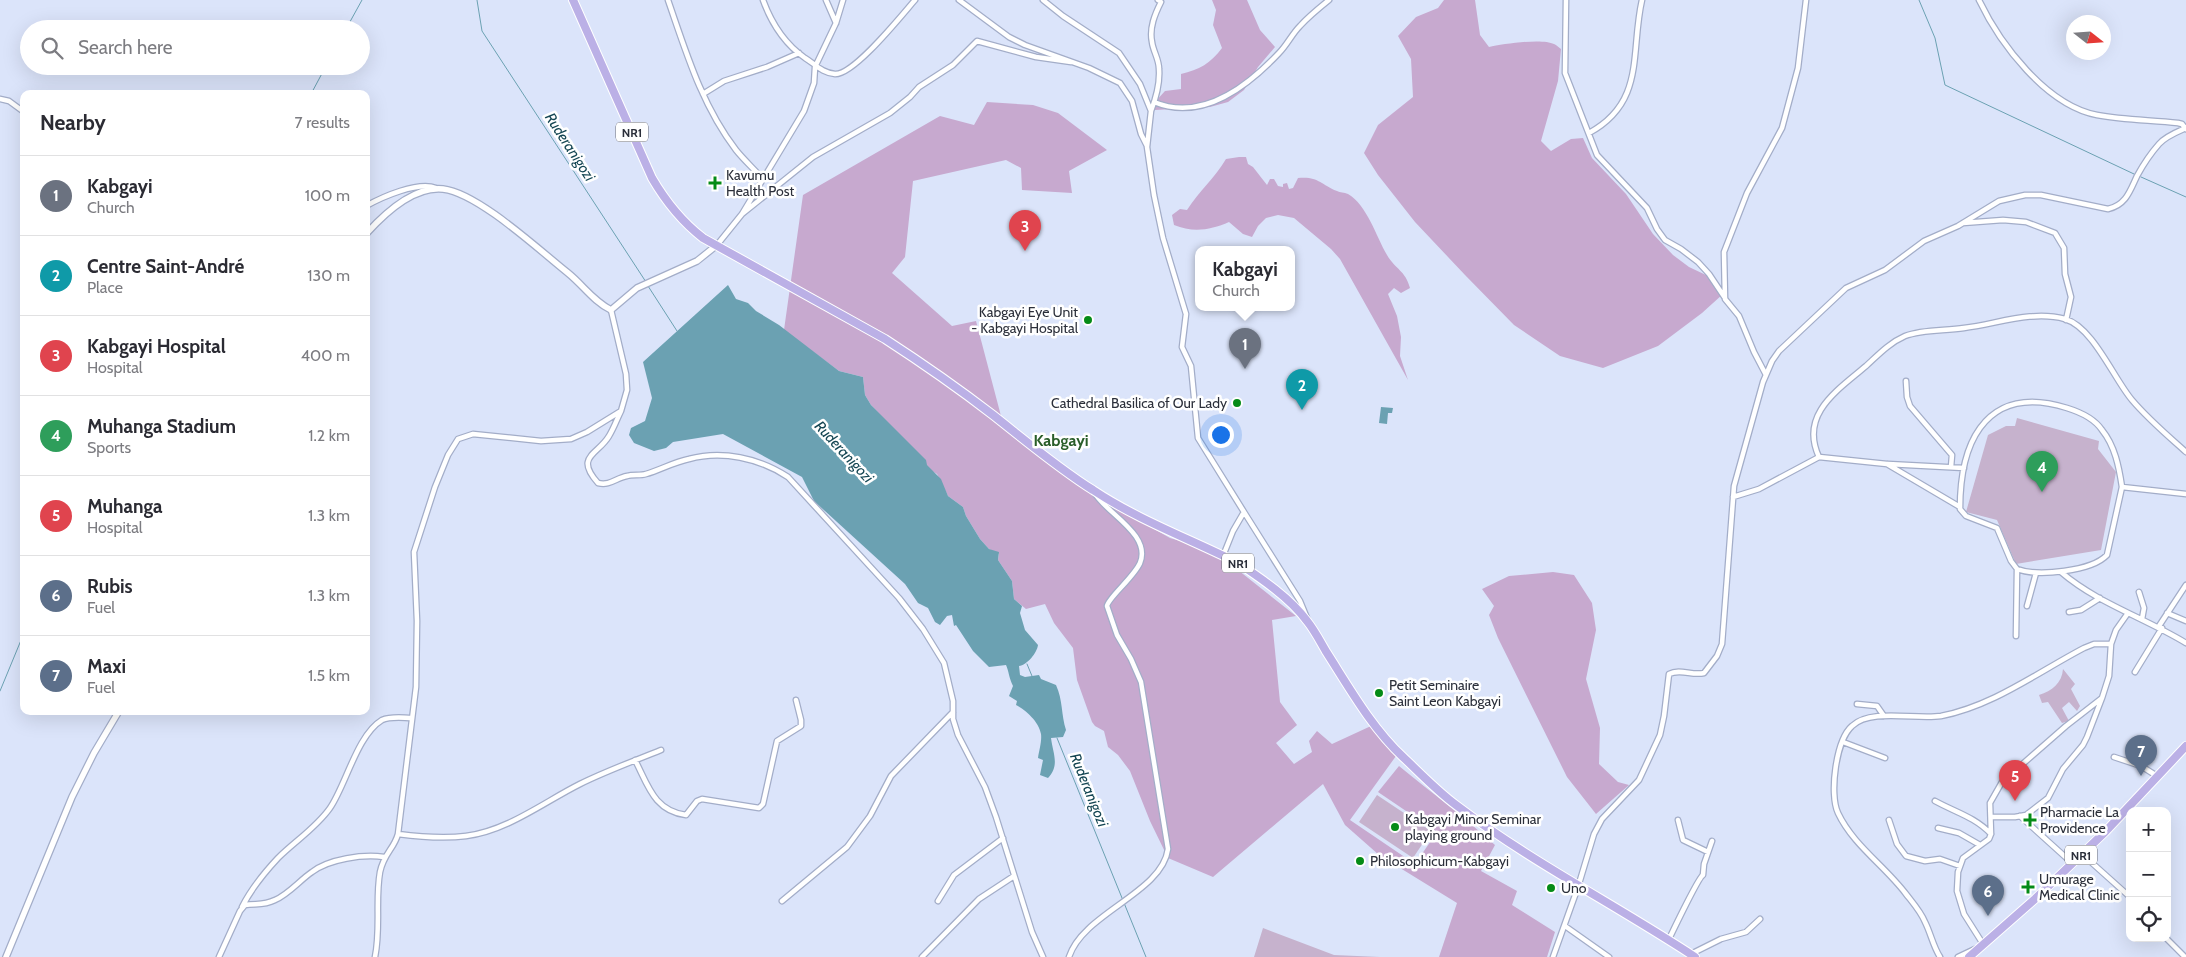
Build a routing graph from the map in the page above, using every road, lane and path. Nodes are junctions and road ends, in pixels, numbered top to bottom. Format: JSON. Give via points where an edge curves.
{"nodes":[{"id":1,"x":573,"y":0,"type":"edge"},
{"id":2,"x":668,"y":0,"type":"edge"},
{"id":3,"x":763,"y":0,"type":"edge"},
{"id":4,"x":826,"y":0,"type":"edge"},
{"id":5,"x":843,"y":0,"type":"edge"},
{"id":6,"x":915,"y":0,"type":"edge"},
{"id":7,"x":959,"y":0,"type":"edge"},
{"id":8,"x":1043,"y":0,"type":"edge"},
{"id":9,"x":1158,"y":0,"type":"edge"},
{"id":10,"x":1329,"y":0,"type":"edge"},
{"id":11,"x":1566,"y":0,"type":"edge"},
{"id":12,"x":1642,"y":0,"type":"edge"},
{"id":13,"x":1806,"y":0,"type":"edge"},
{"id":14,"x":1979,"y":0,"type":"edge"},
{"id":15,"x":836,"y":23,"type":"junction"},
{"id":16,"x":799,"y":54,"type":"junction"},
{"id":17,"x":1071,"y":62,"type":"junction"},
{"id":18,"x":815,"y":67,"type":"junction"},
{"id":19,"x":703,"y":94,"type":"junction"},
{"id":20,"x":0,"y":99,"type":"edge"},
{"id":21,"x":1154,"y":102,"type":"junction"},
{"id":22,"x":20,"y":109,"type":"edge"},
{"id":23,"x":1151,"y":111,"type":"junction"},
{"id":24,"x":2186,"y":128,"type":"edge"},
{"id":25,"x":1589,"y":133,"type":"junction"},
{"id":26,"x":1147,"y":147,"type":"junction"},
{"id":27,"x":762,"y":178,"type":"junction"},
{"id":28,"x":438,"y":189,"type":"junction"},
{"id":29,"x":370,"y":204,"type":"edge"},
{"id":30,"x":742,"y":214,"type":"junction"},
{"id":31,"x":1962,"y":223,"type":"junction"},
{"id":32,"x":370,"y":230,"type":"edge"},
{"id":33,"x":717,"y":245,"type":"junction"},
{"id":34,"x":1726,"y":299,"type":"junction"},
{"id":35,"x":611,"y":310,"type":"junction"},
{"id":36,"x":2066,"y":320,"type":"junction"},
{"id":37,"x":1766,"y":375,"type":"junction"},
{"id":38,"x":1906,"y":381,"type":"dead end"},
{"id":39,"x":621,"y":411,"type":"junction"},
{"id":40,"x":2186,"y":452,"type":"edge"},
{"id":41,"x":1820,"y":457,"type":"junction"},
{"id":42,"x":1887,"y":464,"type":"junction"},
{"id":43,"x":1951,"y":467,"type":"junction"},
{"id":44,"x":1964,"y":468,"type":"junction"},
{"id":45,"x":2122,"y":487,"type":"junction"},
{"id":46,"x":1093,"y":491,"type":"junction"},
{"id":47,"x":2186,"y":494,"type":"edge"},
{"id":48,"x":1733,"y":498,"type":"junction"},
{"id":49,"x":1960,"y":507,"type":"junction"},
{"id":50,"x":1244,"y":512,"type":"junction"},
{"id":51,"x":1223,"y":556,"type":"junction"},
{"id":52,"x":2017,"y":569,"type":"junction"},
{"id":53,"x":2061,"y":572,"type":"junction"},
{"id":54,"x":2036,"y":573,"type":"junction"},
{"id":55,"x":2186,"y":585,"type":"edge"},
{"id":56,"x":2139,"y":592,"type":"dead end"},
{"id":57,"x":2100,"y":598,"type":"junction"},
{"id":58,"x":2027,"y":606,"type":"dead end"},
{"id":59,"x":2069,"y":612,"type":"dead end"},
{"id":60,"x":2128,"y":613,"type":"junction"},
{"id":61,"x":2167,"y":613,"type":"junction"},
{"id":62,"x":2142,"y":619,"type":"junction"},
{"id":63,"x":2186,"y":621,"type":"edge"},
{"id":64,"x":1308,"y":622,"type":"junction"},
{"id":65,"x":2160,"y":627,"type":"junction"},
{"id":66,"x":2016,"y":636,"type":"dead end"},
{"id":67,"x":2186,"y":642,"type":"edge"},
{"id":68,"x":2111,"y":644,"type":"junction"},
{"id":69,"x":2135,"y":672,"type":"dead end"},
{"id":70,"x":2102,"y":698,"type":"junction"},
{"id":71,"x":796,"y":700,"type":"dead end"},
{"id":72,"x":1857,"y":704,"type":"dead end"},
{"id":73,"x":953,"y":712,"type":"junction"},
{"id":74,"x":117,"y":715,"type":"edge"},
{"id":75,"x":1884,"y":716,"type":"junction"},
{"id":76,"x":412,"y":718,"type":"junction"},
{"id":77,"x":1843,"y":742,"type":"junction"},
{"id":78,"x":2186,"y":746,"type":"edge"},
{"id":79,"x":661,"y":750,"type":"dead end"},
{"id":80,"x":2114,"y":757,"type":"dead end"},
{"id":81,"x":1885,"y":758,"type":"dead end"},
{"id":82,"x":635,"y":760,"type":"junction"},
{"id":83,"x":2157,"y":776,"type":"junction"},
{"id":84,"x":1935,"y":800,"type":"dead end"},
{"id":85,"x":2020,"y":816,"type":"junction"},
{"id":86,"x":1991,"y":817,"type":"junction"},
{"id":87,"x":1678,"y":820,"type":"dead end"},
{"id":88,"x":1889,"y":820,"type":"dead end"},
{"id":89,"x":1938,"y":828,"type":"dead end"},
{"id":90,"x":398,"y":834,"type":"junction"},
{"id":91,"x":1991,"y":834,"type":"junction"},
{"id":92,"x":1004,"y":838,"type":"junction"},
{"id":93,"x":1712,"y":841,"type":"dead end"},
{"id":94,"x":1980,"y":845,"type":"junction"},
{"id":95,"x":1708,"y":852,"type":"junction"},
{"id":96,"x":2082,"y":854,"type":"junction"},
{"id":97,"x":384,"y":858,"type":"junction"},
{"id":98,"x":2072,"y":863,"type":"junction"},
{"id":99,"x":1960,"y":866,"type":"junction"},
{"id":100,"x":1014,"y":876,"type":"junction"},
{"id":101,"x":1578,"y":887,"type":"junction"},
{"id":102,"x":2126,"y":893,"type":"edge"},
{"id":103,"x":782,"y":901,"type":"dead end"},
{"id":104,"x":938,"y":901,"type":"dead end"},
{"id":105,"x":242,"y":907,"type":"junction"},
{"id":106,"x":1760,"y":919,"type":"dead end"},
{"id":107,"x":1565,"y":926,"type":"junction"},
{"id":108,"x":1668,"y":941,"type":"junction"},
{"id":109,"x":2170,"y":942,"type":"edge"},
{"id":110,"x":1981,"y":946,"type":"junction"},
{"id":111,"x":1691,"y":956,"type":"edge"},
{"id":112,"x":2184,"y":956,"type":"edge"},
{"id":113,"x":6,"y":957,"type":"edge"},
{"id":114,"x":219,"y":957,"type":"edge"},
{"id":115,"x":375,"y":957,"type":"edge"},
{"id":116,"x":922,"y":957,"type":"edge"},
{"id":117,"x":1043,"y":957,"type":"edge"},
{"id":118,"x":1069,"y":957,"type":"edge"},
{"id":119,"x":1553,"y":957,"type":"edge"},
{"id":120,"x":1609,"y":957,"type":"edge"},
{"id":121,"x":1940,"y":957,"type":"edge"},
{"id":122,"x":1958,"y":957,"type":"edge"},
{"id":123,"x":1969,"y":957,"type":"edge"}],
"edges":[{"from":1,"to":33,"type":"highway","number":"NR1","via":[[659,190],[689,227]]},
{"from":2,"to":19,"type":"street"},
{"from":3,"to":16,"type":"street","via":[[779,32]]},
{"from":4,"to":15,"type":"street"},
{"from":5,"to":15,"type":"street"},
{"from":6,"to":18,"type":"street","via":[[893,28],[848,70],[834,74]]},
{"from":7,"to":17,"type":"street","via":[[1008,37]]},
{"from":8,"to":23,"type":"street","via":[[1119,52],[1140,84]]},
{"from":9,"to":21,"type":"street","via":[[1161,2],[1154,14],[1151,33],[1159,69]]},
{"from":10,"to":21,"type":"street","via":[[1307,18],[1272,60],[1227,96],[1212,104],[1196,107],[1170,108]]},
{"from":11,"to":25,"type":"street","via":[[1565,72]]},
{"from":12,"to":25,"type":"street","via":[[1636,64],[1626,95],[1615,114]]},
{"from":13,"to":34,"type":"street","via":[[1798,68],[1782,128],[1747,193],[1724,252]]},
{"from":14,"to":24,"type":"street","via":[[2025,68],[2062,100],[2096,115],[2178,123]]},
{"from":15,"to":18,"type":"street"},
{"from":16,"to":18,"type":"street"},
{"from":16,"to":19,"type":"street","via":[[724,81]]},
{"from":17,"to":26,"type":"street","via":[[1120,83],[1132,101]]},
{"from":17,"to":30,"type":"street","via":[[1043,59],[977,41],[953,65],[919,87],[890,113],[813,157]]},
{"from":18,"to":27,"type":"street","via":[[814,83],[806,106]]},
{"from":19,"to":27,"type":"street","via":[[736,150]]},
{"from":20,"to":22,"type":"street"},
{"from":21,"to":23,"type":"street"},
{"from":23,"to":26,"type":"street"},
{"from":24,"to":31,"type":"street","via":[[2158,145],[2129,195],[2114,207],[2108,209],[2049,196],[2024,195],[1999,201]]},
{"from":25,"to":34,"type":"street","via":[[1597,156],[1647,208],[1666,240],[1698,262]]},
{"from":26,"to":50,"type":"street","via":[[1157,217],[1186,314],[1182,347],[1191,366],[1198,438]]},
{"from":27,"to":30,"type":"street"},
{"from":28,"to":29,"type":"street","via":[[427,186],[404,190]]},
{"from":28,"to":32,"type":"street","via":[[403,201]]},
{"from":28,"to":35,"type":"street","via":[[452,191],[499,218]]},
{"from":30,"to":33,"type":"street"},
{"from":31,"to":36,"type":"street","via":[[2026,222],[2055,233],[2064,248],[2065,274],[2071,297]]},
{"from":31,"to":37,"type":"street","via":[[1930,237],[1885,270],[1846,288],[1779,352]]},
{"from":33,"to":35,"type":"street","via":[[697,261],[637,288]]},
{"from":33,"to":46,"type":"highway","number":"NR1","via":[[907,354]]},
{"from":34,"to":37,"type":"street","via":[[1739,316]]},
{"from":35,"to":39,"type":"street","via":[[626,374],[627,390]]},
{"from":36,"to":40,"type":"street","via":[[2082,331],[2100,352],[2139,408]]},
{"from":36,"to":41,"type":"street","via":[[2026,317],[1983,326],[1920,332],[1895,341],[1826,401],[1817,419],[1813,441]]},
{"from":37,"to":48,"type":"street"},
{"from":38,"to":43,"type":"street","via":[[1910,406],[1952,455]]},
{"from":39,"to":73,"type":"street","via":[[609,436],[588,459],[589,468],[598,483],[606,485],[628,475],[644,475],[704,456],[739,456],[780,472],[888,585],[923,629],[946,668]]},
{"from":39,"to":76,"type":"street","via":[[587,432],[563,440],[474,434],[456,441],[438,477],[414,552],[417,674]]},
{"from":41,"to":42,"type":"street"},
{"from":41,"to":48,"type":"street","via":[[1759,489]]},
{"from":42,"to":43,"type":"street"},
{"from":42,"to":49,"type":"street"},
{"from":43,"to":44,"type":"street"},
{"from":44,"to":45,"type":"street","via":[[1974,440],[1987,420],[2019,402],[2038,400],[2078,412],[2101,428],[2115,456]]},
{"from":44,"to":49,"type":"street"},
{"from":45,"to":47,"type":"street"},
{"from":45,"to":53,"type":"street","via":[[2108,555]]},
{"from":46,"to":51,"type":"highway","number":"NR1"},
{"from":46,"to":118,"type":"street","via":[[1129,528],[1141,552],[1142,557],[1134,573],[1107,606],[1117,635],[1141,682],[1168,849],[1153,878],[1080,938]]},
{"from":48,"to":101,"type":"street","via":[[1720,650],[1704,673],[1669,674],[1660,735],[1638,780],[1602,819],[1594,834]]},
{"from":49,"to":52,"type":"street","via":[[1962,514],[1997,528]]},
{"from":50,"to":51,"type":"street"},
{"from":50,"to":64,"type":"street","via":[[1300,601]]},
{"from":51,"to":64,"type":"highway","number":"NR1","via":[[1255,574],[1293,605]]},
{"from":52,"to":54,"type":"street"},
{"from":52,"to":66,"type":"street"},
{"from":53,"to":54,"type":"street"},
{"from":53,"to":57,"type":"street"},
{"from":54,"to":58,"type":"street"},
{"from":55,"to":61,"type":"street"},
{"from":56,"to":62,"type":"street","via":[[2144,608]]},
{"from":57,"to":59,"type":"street","via":[[2081,610]]},
{"from":57,"to":60,"type":"street"},
{"from":60,"to":62,"type":"street"},
{"from":60,"to":68,"type":"street"},
{"from":61,"to":63,"type":"street"},
{"from":61,"to":65,"type":"street"},
{"from":62,"to":65,"type":"street"},
{"from":64,"to":101,"type":"highway","number":"NR1","via":[[1360,704],[1401,755],[1455,804]]},
{"from":65,"to":67,"type":"street"},
{"from":65,"to":69,"type":"street"},
{"from":68,"to":70,"type":"street","via":[[2109,676]]},
{"from":68,"to":75,"type":"street","via":[[2084,648],[2011,690],[1962,711],[1932,717]]},
{"from":70,"to":85,"type":"street","via":[[2088,737],[2063,768],[2052,792],[2035,810]]},
{"from":70,"to":86,"type":"street","via":[[2002,782],[1990,803]]},
{"from":71,"to":82,"type":"street","via":[[801,726],[777,741],[763,804],[758,808],[702,799],[686,816],[668,811],[658,803]]},
{"from":72,"to":75,"type":"street","via":[[1877,706]]},
{"from":73,"to":92,"type":"street","via":[[958,735],[984,787]]},
{"from":73,"to":103,"type":"street","via":[[891,776],[870,816],[847,846]]},
{"from":74,"to":113,"type":"street","via":[[72,797]]},
{"from":75,"to":77,"type":"street","via":[[1852,726]]},
{"from":76,"to":90,"type":"street"},
{"from":76,"to":105,"type":"street","via":[[390,718],[371,731],[350,764],[330,808],[278,858],[249,893]]},
{"from":77,"to":81,"type":"street"},
{"from":77,"to":121,"type":"street","via":[[1833,786],[1838,814],[1919,912]]},
{"from":78,"to":83,"type":"highway","number":"NR1"},
{"from":79,"to":82,"type":"street"},
{"from":80,"to":83,"type":"street","via":[[2141,766]]},
{"from":82,"to":90,"type":"street","via":[[479,833],[433,838]]},
{"from":83,"to":96,"type":"highway","number":"NR1"},
{"from":84,"to":91,"type":"street","via":[[1980,823]]},
{"from":85,"to":86,"type":"street"},
{"from":85,"to":98,"type":"street"},
{"from":86,"to":91,"type":"street"},
{"from":87,"to":95,"type":"street","via":[[1683,840]]},
{"from":88,"to":99,"type":"street","via":[[1897,844],[1906,856],[1925,861],[1940,859]]},
{"from":89,"to":94,"type":"street","via":[[1959,833]]},
{"from":90,"to":97,"type":"street"},
{"from":91,"to":94,"type":"street"},
{"from":92,"to":100,"type":"street"},
{"from":92,"to":104,"type":"street","via":[[954,875]]},
{"from":93,"to":95,"type":"street"},
{"from":94,"to":99,"type":"street","via":[[1966,854]]},
{"from":95,"to":108,"type":"street","via":[[1703,875],[1699,877]]},
{"from":96,"to":98,"type":"highway","number":"NR1"},
{"from":96,"to":102,"type":"street"},
{"from":97,"to":105,"type":"street","via":[[368,856],[323,866],[278,900]]},
{"from":97,"to":115,"type":"street","via":[[378,890],[379,934]]},
{"from":98,"to":110,"type":"highway","number":"NR1"},
{"from":99,"to":110,"type":"street","via":[[1957,896]]},
{"from":100,"to":116,"type":"street","via":[[979,899]]},
{"from":100,"to":117,"type":"street"},
{"from":101,"to":107,"type":"street"},
{"from":101,"to":108,"type":"highway","number":"NR1"},
{"from":105,"to":114,"type":"street"},
{"from":106,"to":111,"type":"street","via":[[1746,932]]},
{"from":107,"to":119,"type":"street"},
{"from":107,"to":120,"type":"street"},
{"from":108,"to":111,"type":"highway","number":"NR1"},
{"from":109,"to":112,"type":"street"},
{"from":110,"to":122,"type":"street"},
{"from":110,"to":123,"type":"highway","number":"NR1"}]}
